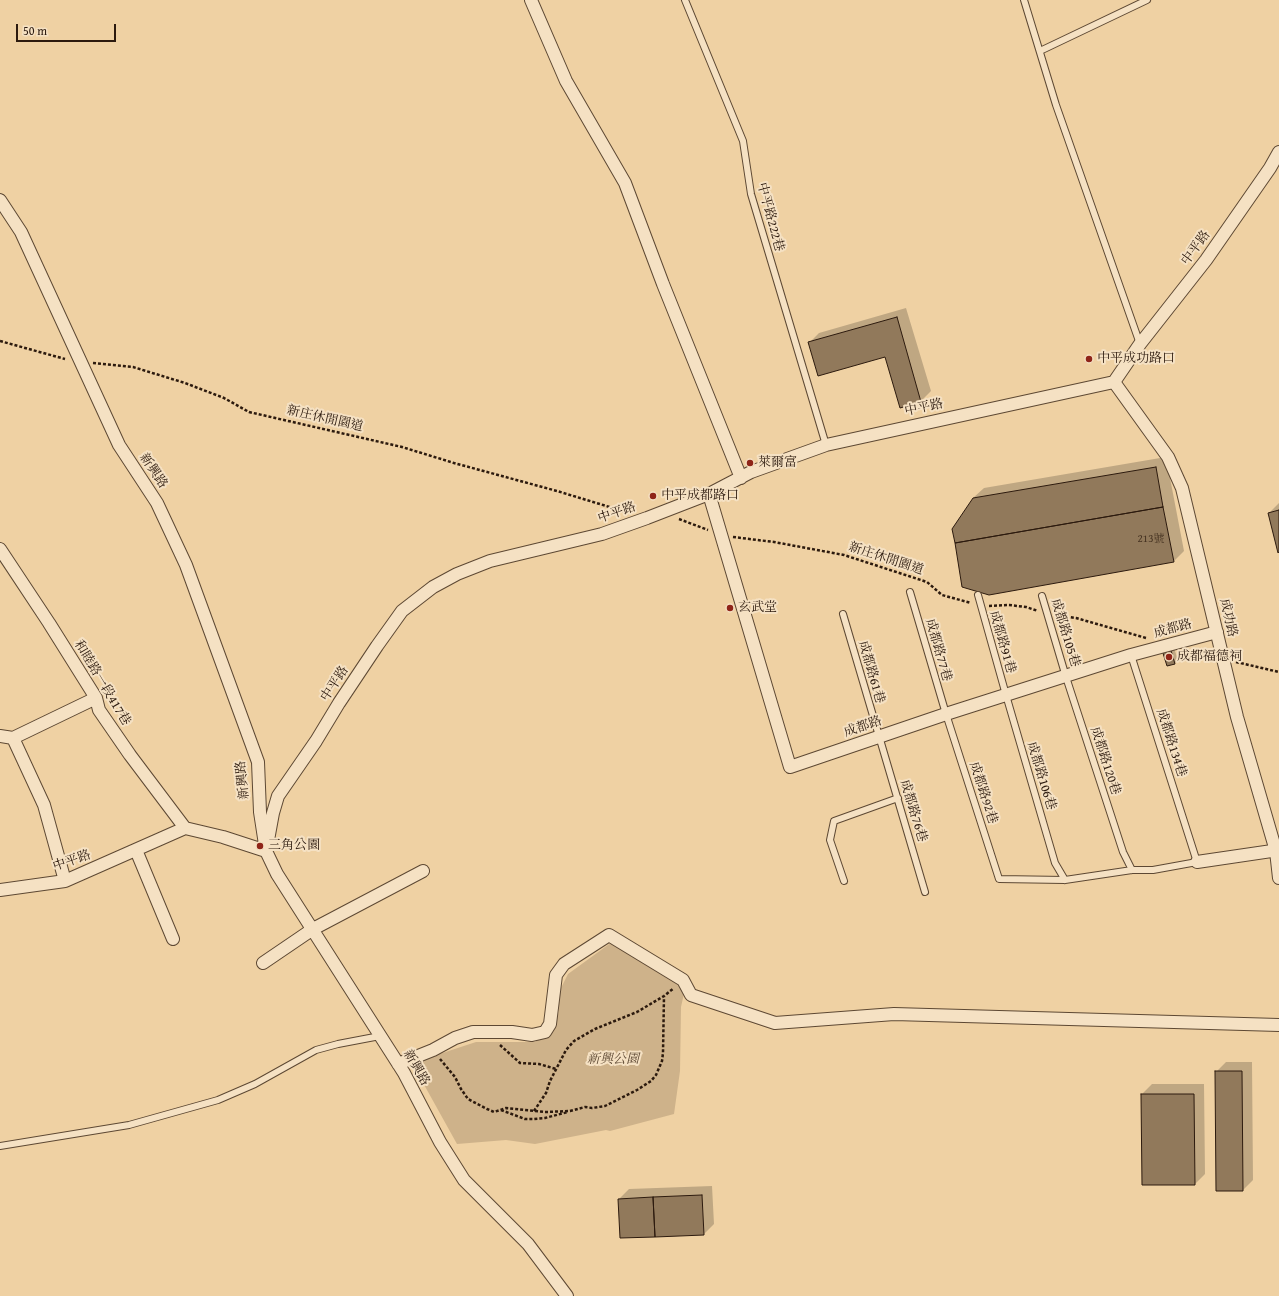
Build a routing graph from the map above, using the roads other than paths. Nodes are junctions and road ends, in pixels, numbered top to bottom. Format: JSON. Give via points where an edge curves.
{"nodes":[{"id":1,"x":531,"y":0,"type":"edge"},
{"id":2,"x":685,"y":0,"type":"edge"},
{"id":3,"x":1024,"y":0,"type":"edge"},
{"id":4,"x":1146,"y":0,"type":"edge"},
{"id":5,"x":1040,"y":51,"type":"junction"},
{"id":6,"x":1279,"y":152,"type":"edge"},
{"id":7,"x":0,"y":200,"type":"edge"},
{"id":8,"x":1140,"y":344,"type":"junction"},
{"id":9,"x":1114,"y":382,"type":"junction"},
{"id":10,"x":826,"y":445,"type":"junction"},
{"id":11,"x":741,"y":478,"type":"junction"},
{"id":12,"x":708,"y":494,"type":"junction"},
{"id":13,"x":0,"y":549,"type":"edge"},
{"id":14,"x":910,"y":592,"type":"dead end"},
{"id":15,"x":978,"y":595,"type":"dead end"},
{"id":16,"x":1042,"y":596,"type":"dead end"},
{"id":17,"x":842,"y":614,"type":"dead end"},
{"id":18,"x":1217,"y":632,"type":"junction"},
{"id":19,"x":1131,"y":655,"type":"junction"},
{"id":20,"x":1066,"y":677,"type":"junction"},
{"id":21,"x":1006,"y":695,"type":"junction"},
{"id":22,"x":96,"y":698,"type":"junction"},
{"id":23,"x":946,"y":714,"type":"junction"},
{"id":24,"x":0,"y":736,"type":"edge"},
{"id":25,"x":878,"y":736,"type":"junction"},
{"id":26,"x":13,"y":738,"type":"junction"},
{"id":27,"x":898,"y":798,"type":"junction"},
{"id":28,"x":185,"y":828,"type":"junction"},
{"id":29,"x":136,"y":850,"type":"junction"},
{"id":30,"x":266,"y":851,"type":"junction"},
{"id":31,"x":1277,"y":851,"type":"edge"},
{"id":32,"x":1197,"y":862,"type":"junction"},
{"id":33,"x":1132,"y":870,"type":"junction"},
{"id":34,"x":423,"y":871,"type":"dead end"},
{"id":35,"x":1279,"y":878,"type":"edge"},
{"id":36,"x":1065,"y":880,"type":"junction"},
{"id":37,"x":65,"y":881,"type":"junction"},
{"id":38,"x":844,"y":881,"type":"dead end"},
{"id":39,"x":0,"y":890,"type":"edge"},
{"id":40,"x":925,"y":892,"type":"dead end"},
{"id":41,"x":312,"y":929,"type":"junction"},
{"id":42,"x":173,"y":939,"type":"dead end"},
{"id":43,"x":263,"y":963,"type":"dead end"},
{"id":44,"x":1279,"y":1025,"type":"edge"},
{"id":45,"x":380,"y":1036,"type":"junction"},
{"id":46,"x":398,"y":1064,"type":"junction"},
{"id":47,"x":0,"y":1146,"type":"edge"},
{"id":48,"x":567,"y":1296,"type":"edge"}],
"edges":[{"from":1,"to":11,"type":"street","via":[[566,81],[625,184]]},
{"from":2,"to":10,"type":"lane","name":"中平路222巷","via":[[743,141],[751,194]]},
{"from":3,"to":5,"type":"lane"},
{"from":4,"to":5,"type":"lane"},
{"from":5,"to":8,"type":"lane","via":[[1056,105]]},
{"from":6,"to":8,"type":"street","name":"中平路","via":[[1206,260]]},
{"from":7,"to":30,"type":"street","name":"新興路","via":[[22,232],[119,445],[157,503],[186,564],[258,762],[260,812]]},
{"from":8,"to":9,"type":"street","name":"中平路"},
{"from":9,"to":10,"type":"street","name":"中平路"},
{"from":9,"to":18,"type":"street","name":"成功路","via":[[1168,457],[1182,488]]},
{"from":10,"to":11,"type":"street","name":"中平路"},
{"from":11,"to":12,"type":"street","name":"中平路"},
{"from":12,"to":25,"type":"street","name":"成都路","via":[[790,767]]},
{"from":12,"to":30,"type":"street","name":"中平路","via":[[602,534],[490,561],[432,587],[402,612],[278,796]]},
{"from":13,"to":22,"type":"street","name":"和睦路一段417巷"},
{"from":14,"to":23,"type":"lane","name":"成都路77巷"},
{"from":15,"to":21,"type":"lane","name":"成都路91巷"},
{"from":16,"to":20,"type":"lane","name":"成都路105巷"},
{"from":17,"to":25,"type":"lane","name":"成都路61巷"},
{"from":18,"to":19,"type":"street","name":"成都路"},
{"from":18,"to":31,"type":"street","name":"成功路","via":[[1237,717]]},
{"from":19,"to":20,"type":"street","name":"成都路"},
{"from":19,"to":32,"type":"lane","name":"成都路134巷"},
{"from":20,"to":21,"type":"street","name":"成都路"},
{"from":20,"to":33,"type":"lane","name":"成都路120巷","via":[[1123,852]]},
{"from":21,"to":23,"type":"street","name":"成都路"},
{"from":21,"to":36,"type":"lane","name":"成都路106巷","via":[[1055,863]]},
{"from":22,"to":26,"type":"street"},
{"from":22,"to":28,"type":"street","name":"和睦路一段417巷","via":[[99,710]]},
{"from":23,"to":25,"type":"street","name":"成都路"},
{"from":23,"to":36,"type":"lane","name":"成都路92巷","via":[[1000,879]]},
{"from":24,"to":26,"type":"street"},
{"from":25,"to":27,"type":"lane","name":"成都路76巷"},
{"from":26,"to":37,"type":"street","via":[[44,805]]},
{"from":27,"to":38,"type":"lane","via":[[834,821],[830,840]]},
{"from":27,"to":40,"type":"lane","name":"成都路76巷"},
{"from":28,"to":29,"type":"street","name":"中平路"},
{"from":28,"to":30,"type":"street"},
{"from":29,"to":37,"type":"street","name":"中平路"},
{"from":29,"to":42,"type":"street"},
{"from":30,"to":41,"type":"street","name":"新興路","via":[[277,874]]},
{"from":31,"to":32,"type":"street"},
{"from":31,"to":35,"type":"street","name":"成功路"},
{"from":32,"to":33,"type":"lane","via":[[1153,870]]},
{"from":33,"to":36,"type":"lane"},
{"from":34,"to":41,"type":"street"},
{"from":37,"to":39,"type":"street","name":"中平路"},
{"from":41,"to":43,"type":"street"},
{"from":41,"to":45,"type":"street","name":"新興路"},
{"from":44,"to":46,"type":"street","via":[[894,1014],[775,1023],[691,995],[683,980],[609,934],[564,964],[556,975],[550,1024],[545,1032],[532,1035],[473,1032]]},
{"from":45,"to":46,"type":"street","name":"新興路"},
{"from":45,"to":47,"type":"lane","via":[[316,1050],[255,1084],[218,1100],[129,1125]]},
{"from":46,"to":48,"type":"street","name":"新興路","via":[[440,1142],[464,1180],[528,1244]]}]}
